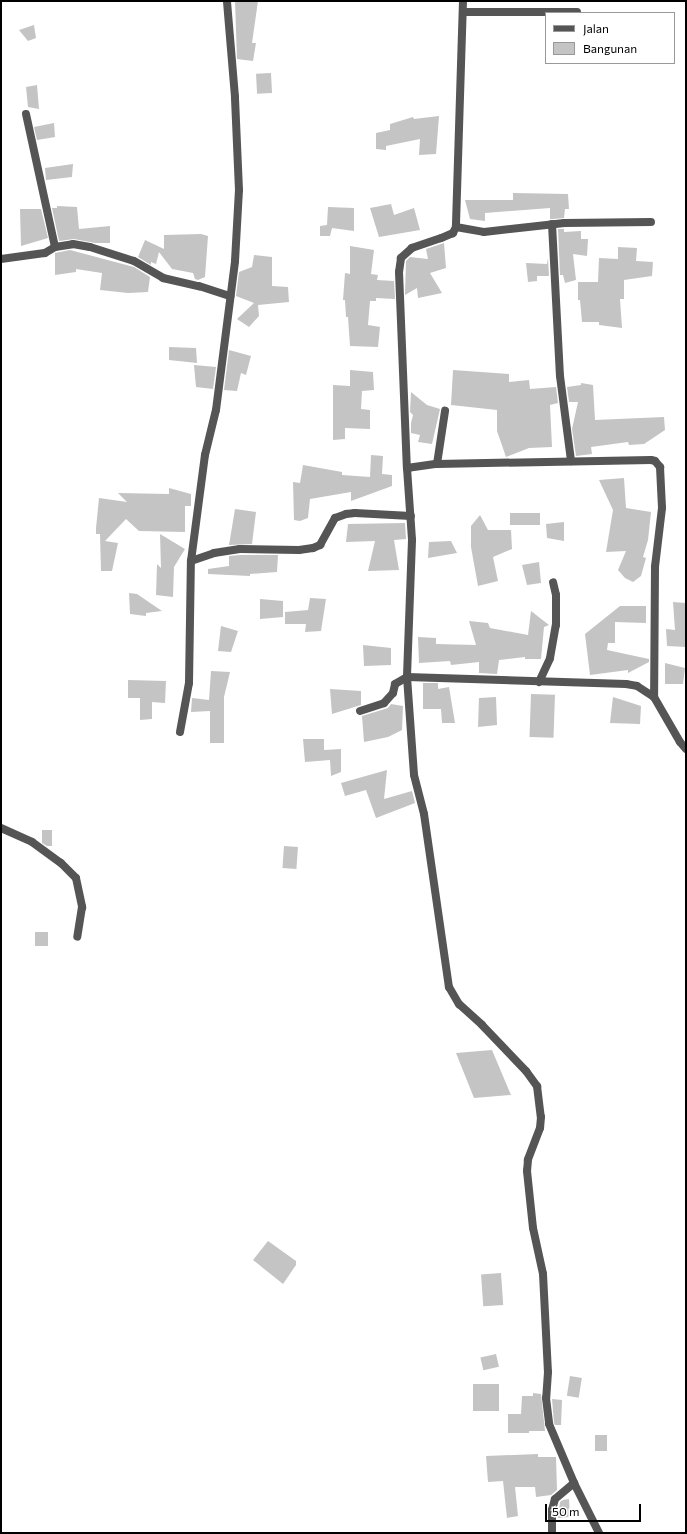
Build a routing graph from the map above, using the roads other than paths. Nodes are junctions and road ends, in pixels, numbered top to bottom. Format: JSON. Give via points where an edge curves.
{"nodes":[{"id":1,"x":227,"y":1,"type":"edge"},
{"id":2,"x":463,"y":1,"type":"edge"},
{"id":3,"x":463,"y":12,"type":"junction"},
{"id":4,"x":578,"y":12,"type":"dead end"},
{"id":5,"x":26,"y":114,"type":"dead end"},
{"id":6,"x":651,"y":222,"type":"dead end"},
{"id":7,"x":552,"y":224,"type":"junction"},
{"id":8,"x":456,"y":227,"type":"junction"},
{"id":9,"x":55,"y":247,"type":"junction"},
{"id":10,"x":1,"y":259,"type":"edge"},
{"id":11,"x":230,"y":296,"type":"junction"},
{"id":12,"x":445,"y":411,"type":"dead end"},
{"id":13,"x":571,"y":461,"type":"junction"},
{"id":14,"x":437,"y":464,"type":"junction"},
{"id":15,"x":407,"y":468,"type":"junction"},
{"id":16,"x":411,"y":516,"type":"junction"},
{"id":17,"x":191,"y":561,"type":"junction"},
{"id":18,"x":553,"y":582,"type":"dead end"},
{"id":19,"x":407,"y":677,"type":"junction"},
{"id":20,"x":539,"y":682,"type":"junction"},
{"id":21,"x":654,"y":697,"type":"junction"},
{"id":22,"x":360,"y":711,"type":"dead end"},
{"id":23,"x":180,"y":732,"type":"dead end"},
{"id":24,"x":686,"y":749,"type":"edge"},
{"id":25,"x":1,"y":828,"type":"edge"},
{"id":26,"x":77,"y":937,"type":"dead end"},
{"id":27,"x":574,"y":1483,"type":"junction"},
{"id":28,"x":552,"y":1532,"type":"dead end"},
{"id":29,"x":599,"y":1533,"type":"edge"}],
"edges":[{"from":1,"to":11,"type":"street","via":[[239,190],[235,261]]},
{"from":2,"to":3,"type":"street"},
{"from":3,"to":4,"type":"street"},
{"from":3,"to":8,"type":"street"},
{"from":5,"to":9,"type":"street"},
{"from":6,"to":7,"type":"street"},
{"from":7,"to":8,"type":"street","via":[[484,232]]},
{"from":7,"to":13,"type":"street","via":[[560,376]]},
{"from":8,"to":15,"type":"street","via":[[447,235],[412,248],[402,258],[399,272]]},
{"from":9,"to":10,"type":"street","via":[[45,253]]},
{"from":9,"to":11,"type":"street","via":[[73,244],[96,248],[134,261],[163,278]]},
{"from":11,"to":17,"type":"street","via":[[216,410],[205,455]]},
{"from":12,"to":14,"type":"street"},
{"from":13,"to":14,"type":"street"},
{"from":13,"to":21,"type":"street","via":[[651,460],[660,467],[662,508],[655,567]]},
{"from":14,"to":15,"type":"street"},
{"from":15,"to":16,"type":"street"},
{"from":16,"to":17,"type":"street","via":[[346,514],[336,518],[320,545],[313,548],[240,549],[214,553]]},
{"from":16,"to":19,"type":"street"},
{"from":17,"to":23,"type":"street","via":[[189,683]]},
{"from":18,"to":20,"type":"street","via":[[556,595],[556,624],[550,658]]},
{"from":19,"to":20,"type":"street"},
{"from":19,"to":22,"type":"street","via":[[395,684],[394,693],[384,703]]},
{"from":19,"to":27,"type":"street","via":[[414,775],[424,814],[449,987],[459,1004],[526,1071],[537,1086],[540,1128],[531,1150],[527,1171],[533,1228],[543,1274],[548,1372],[546,1398],[549,1424]]},
{"from":20,"to":21,"type":"street","via":[[626,684],[637,686]]},
{"from":21,"to":24,"type":"street"},
{"from":25,"to":26,"type":"street","via":[[32,842],[76,878],[82,907]]},
{"from":27,"to":28,"type":"street","via":[[555,1499]]},
{"from":27,"to":29,"type":"street"}]}
